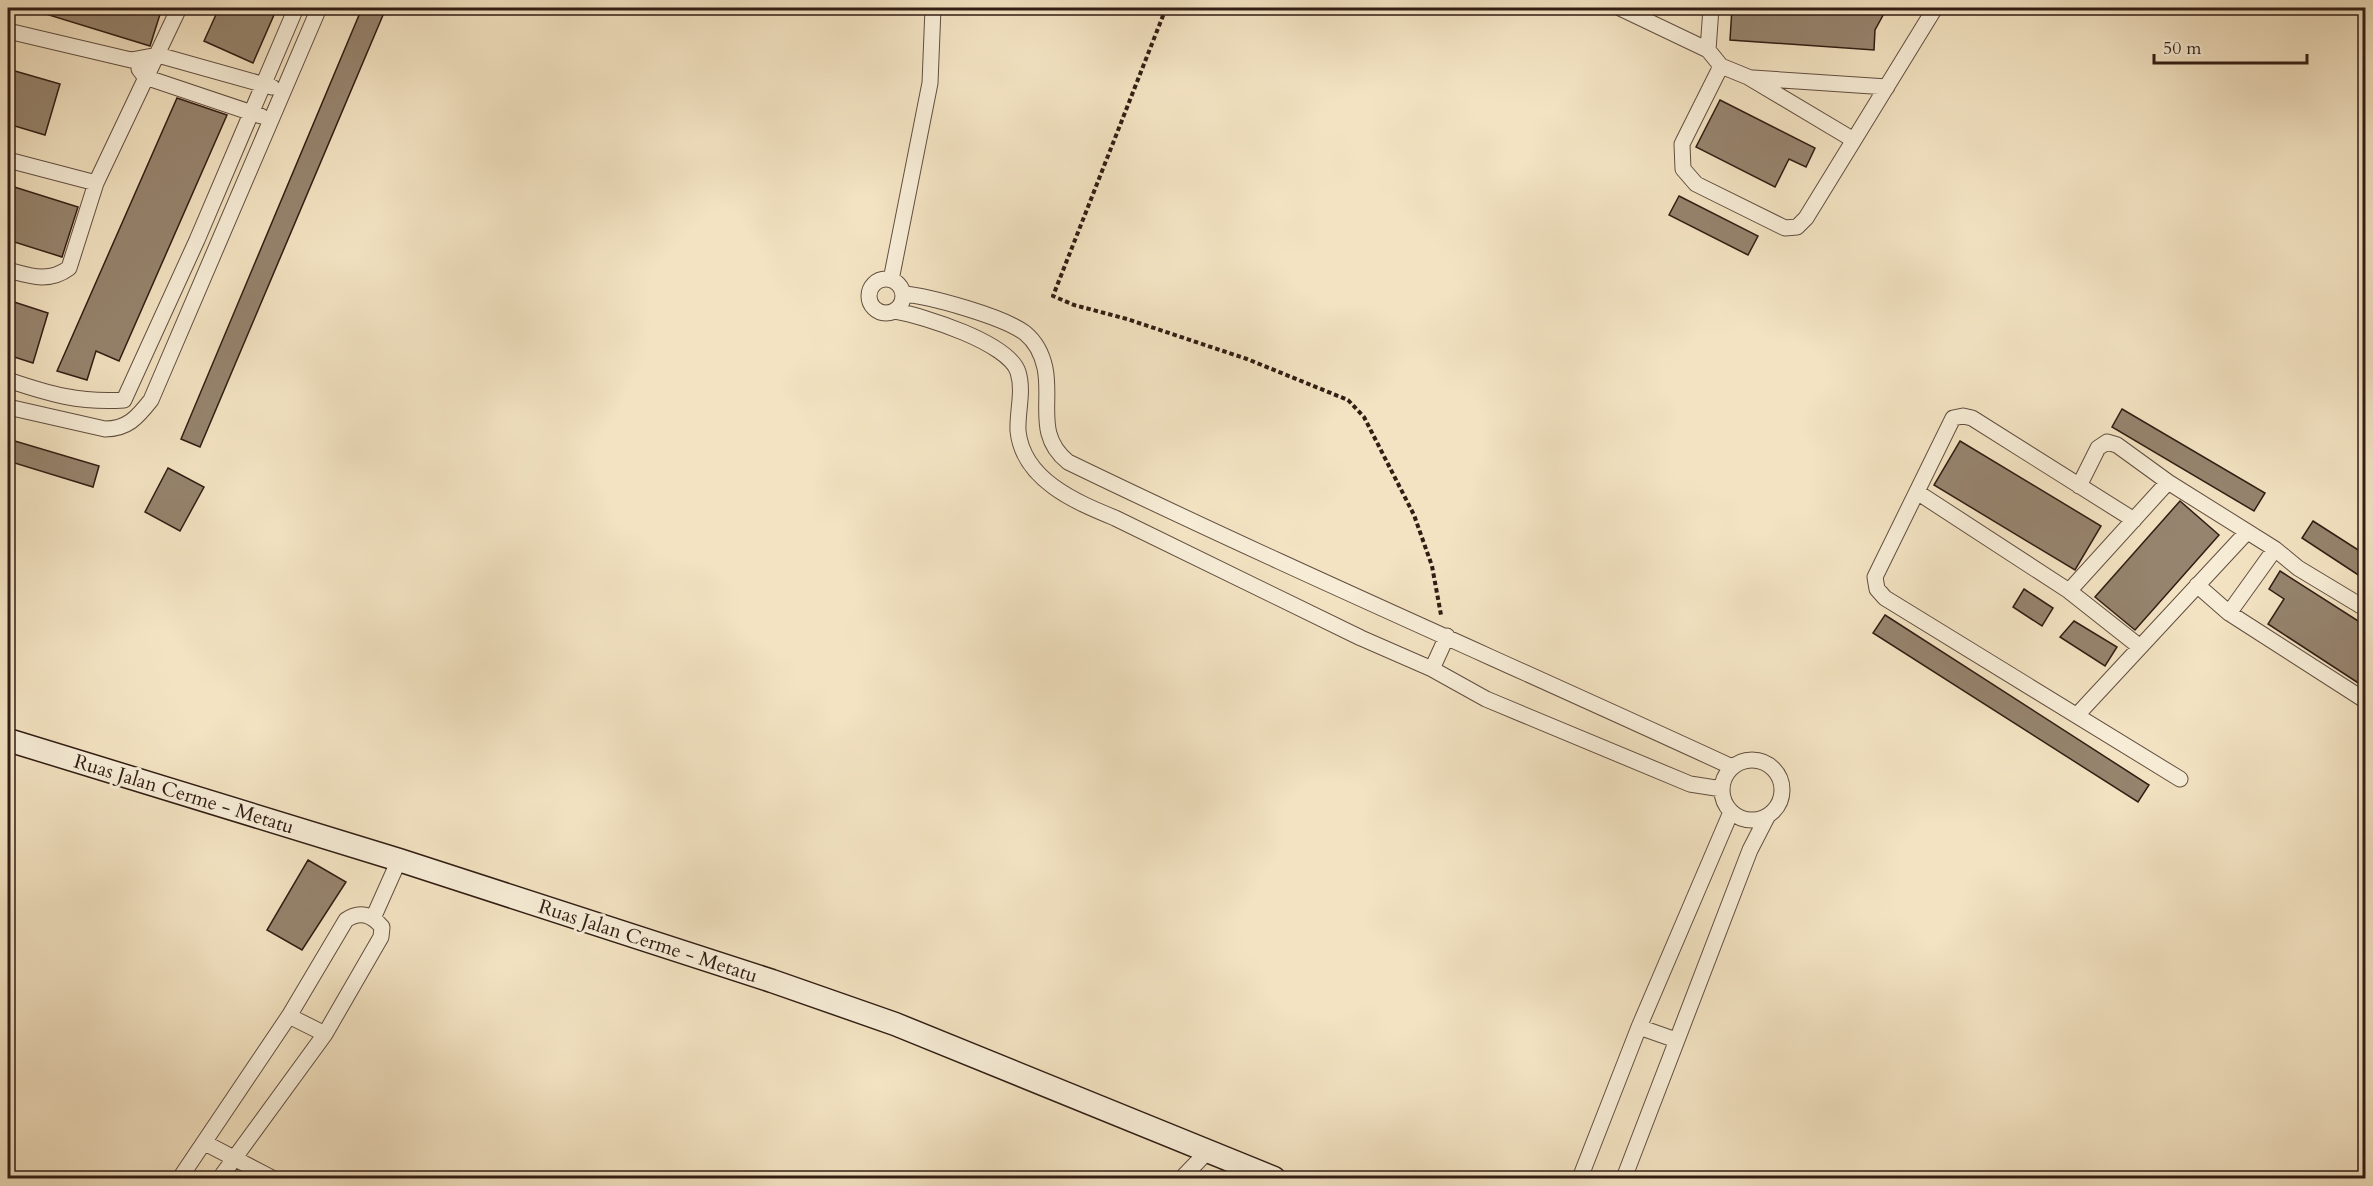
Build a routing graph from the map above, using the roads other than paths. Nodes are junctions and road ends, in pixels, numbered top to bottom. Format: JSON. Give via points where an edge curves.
{"nodes":[{"id":1,"x":180,"y":8,"type":"edge"},
{"id":2,"x":296,"y":8,"type":"edge"},
{"id":3,"x":319,"y":8,"type":"edge"},
{"id":4,"x":933,"y":8,"type":"edge"},
{"id":5,"x":1620,"y":8,"type":"edge"},
{"id":6,"x":1711,"y":8,"type":"edge"},
{"id":7,"x":1935,"y":8,"type":"edge"},
{"id":8,"x":8,"y":31,"type":"edge"},
{"id":9,"x":1708,"y":50,"type":"junction"},
{"id":10,"x":158,"y":55,"type":"junction"},
{"id":11,"x":131,"y":60,"type":"junction"},
{"id":12,"x":1721,"y":66,"type":"junction"},
{"id":13,"x":145,"y":77,"type":"junction"},
{"id":14,"x":1748,"y":77,"type":"junction"},
{"id":15,"x":264,"y":84,"type":"junction"},
{"id":16,"x":1887,"y":87,"type":"junction"},
{"id":17,"x":283,"y":92,"type":"junction"},
{"id":18,"x":252,"y":112,"type":"junction"},
{"id":19,"x":272,"y":120,"type":"junction"},
{"id":20,"x":1852,"y":139,"type":"junction"},
{"id":21,"x":8,"y":160,"type":"edge"},
{"id":22,"x":96,"y":183,"type":"junction"},
{"id":23,"x":8,"y":270,"type":"edge"},
{"id":24,"x":891,"y":280,"type":"junction"},
{"id":25,"x":903,"y":294,"type":"junction"},
{"id":26,"x":895,"y":311,"type":"junction"},
{"id":27,"x":8,"y":380,"type":"edge"},
{"id":28,"x":124,"y":400,"type":"junction"},
{"id":29,"x":8,"y":407,"type":"edge"},
{"id":30,"x":130,"y":422,"type":"junction"},
{"id":31,"x":2168,"y":482,"type":"junction"},
{"id":32,"x":2079,"y":486,"type":"junction"},
{"id":33,"x":1917,"y":492,"type":"junction"},
{"id":34,"x":2133,"y":520,"type":"junction"},
{"id":35,"x":2247,"y":532,"type":"junction"},
{"id":36,"x":2275,"y":549,"type":"junction"},
{"id":37,"x":2197,"y":585,"type":"junction"},
{"id":38,"x":2069,"y":591,"type":"junction"},
{"id":39,"x":2366,"y":609,"type":"edge"},
{"id":40,"x":2229,"y":613,"type":"junction"},
{"id":41,"x":1447,"y":636,"type":"junction"},
{"id":42,"x":2140,"y":647,"type":"junction"},
{"id":43,"x":1432,"y":669,"type":"junction"},
{"id":44,"x":2366,"y":701,"type":"edge"},
{"id":45,"x":2078,"y":714,"type":"junction"},
{"id":46,"x":8,"y":740,"type":"edge"},
{"id":47,"x":1732,"y":767,"type":"junction"},
{"id":48,"x":2180,"y":779,"type":"dead end"},
{"id":49,"x":1722,"y":789,"type":"junction"},
{"id":50,"x":1731,"y":812,"type":"junction"},
{"id":51,"x":1767,"y":817,"type":"junction"},
{"id":52,"x":399,"y":860,"type":"junction"},
{"id":53,"x":374,"y":916,"type":"junction"},
{"id":54,"x":289,"y":1016,"type":"junction"},
{"id":55,"x":1639,"y":1027,"type":"junction"},
{"id":56,"x":325,"y":1034,"type":"junction"},
{"id":57,"x":1676,"y":1040,"type":"junction"},
{"id":58,"x":205,"y":1143,"type":"junction"},
{"id":59,"x":1207,"y":1152,"type":"junction"},
{"id":60,"x":236,"y":1158,"type":"junction"},
{"id":61,"x":180,"y":1179,"type":"edge"},
{"id":62,"x":220,"y":1179,"type":"edge"},
{"id":63,"x":273,"y":1179,"type":"edge"},
{"id":64,"x":1182,"y":1179,"type":"edge"},
{"id":65,"x":1274,"y":1179,"type":"edge"},
{"id":66,"x":1580,"y":1179,"type":"edge"},
{"id":67,"x":1624,"y":1179,"type":"edge"}],
"edges":[{"from":1,"to":10,"type":"street"},
{"from":2,"to":15,"type":"street"},
{"from":3,"to":17,"type":"street"},
{"from":4,"to":24,"type":"street","via":[[930,83]]},
{"from":5,"to":9,"type":"street"},
{"from":6,"to":9,"type":"street"},
{"from":7,"to":16,"type":"street"},
{"from":8,"to":11,"type":"street"},
{"from":9,"to":12,"type":"street"},
{"from":10,"to":11,"type":"street"},
{"from":10,"to":13,"type":"street"},
{"from":10,"to":15,"type":"street"},
{"from":11,"to":13,"type":"street"},
{"from":12,"to":14,"type":"street"},
{"from":12,"to":20,"type":"street","via":[[1682,144],[1683,169],[1696,184],[1785,228],[1797,227]]},
{"from":13,"to":18,"type":"street"},
{"from":13,"to":22,"type":"street"},
{"from":14,"to":16,"type":"street"},
{"from":14,"to":20,"type":"street"},
{"from":15,"to":17,"type":"street"},
{"from":15,"to":18,"type":"street"},
{"from":16,"to":20,"type":"street"},
{"from":17,"to":19,"type":"street"},
{"from":18,"to":19,"type":"street"},
{"from":18,"to":28,"type":"street"},
{"from":19,"to":30,"type":"street","via":[[151,400]]},
{"from":21,"to":22,"type":"street"},
{"from":22,"to":23,"type":"street","via":[[69,268],[59,276],[41,279]]},
{"from":24,"to":25,"type":"street","via":[[900,285]]},
{"from":24,"to":26,"type":"street","via":[[873,285],[869,293],[876,310]]},
{"from":25,"to":26,"type":"street","via":[[902,304]]},
{"from":25,"to":41,"type":"street","via":[[925,296],[984,316],[1024,332],[1037,345],[1045,370],[1048,433],[1056,452],[1068,462],[1250,550]]},
{"from":26,"to":43,"type":"street","via":[[957,330],[1009,357],[1018,372],[1018,432],[1024,454],[1036,471],[1073,501]]},
{"from":27,"to":28,"type":"street","via":[[55,396],[93,402]]},
{"from":28,"to":30,"type":"street"},
{"from":29,"to":30,"type":"street","via":[[105,429],[120,429]]},
{"from":31,"to":32,"type":"street","via":[[2117,445],[2106,442],[2098,448]]},
{"from":31,"to":34,"type":"street"},
{"from":31,"to":35,"type":"street"},
{"from":32,"to":33,"type":"street","via":[[1963,416],[1953,418]]},
{"from":32,"to":34,"type":"street"},
{"from":33,"to":38,"type":"street"},
{"from":33,"to":45,"type":"street","via":[[1875,577],[1878,589],[1885,598]]},
{"from":34,"to":38,"type":"street"},
{"from":35,"to":36,"type":"street"},
{"from":35,"to":37,"type":"street"},
{"from":36,"to":39,"type":"street","via":[[2298,568]]},
{"from":36,"to":40,"type":"street"},
{"from":37,"to":40,"type":"street"},
{"from":37,"to":42,"type":"street"},
{"from":38,"to":42,"type":"street"},
{"from":40,"to":44,"type":"street"},
{"from":41,"to":43,"type":"street"},
{"from":41,"to":47,"type":"street"},
{"from":42,"to":45,"type":"street"},
{"from":43,"to":49,"type":"street","via":[[1485,699],[1673,777]]},
{"from":45,"to":48,"type":"street"},
{"from":46,"to":52,"type":"main road","name":"Ruas Jalan Cerme - Metatu"},
{"from":47,"to":49,"type":"street","via":[[1724,777]]},
{"from":47,"to":51,"type":"street","via":[[1756,760],[1778,773],[1782,797]]},
{"from":49,"to":50,"type":"street"},
{"from":50,"to":51,"type":"street","via":[[1742,819]]},
{"from":50,"to":55,"type":"street"},
{"from":51,"to":57,"type":"street","via":[[1750,850]]},
{"from":52,"to":53,"type":"street"},
{"from":52,"to":59,"type":"main road","name":"Ruas Jalan Cerme - Metatu","via":[[895,1024]]},
{"from":53,"to":54,"type":"street","via":[[361,914],[346,920]]},
{"from":53,"to":56,"type":"street","via":[[382,927],[381,937]]},
{"from":54,"to":56,"type":"street"},
{"from":54,"to":58,"type":"street"},
{"from":55,"to":57,"type":"street"},
{"from":55,"to":66,"type":"street"},
{"from":56,"to":60,"type":"street"},
{"from":57,"to":67,"type":"street"},
{"from":58,"to":60,"type":"street"},
{"from":58,"to":61,"type":"street"},
{"from":59,"to":64,"type":"street"},
{"from":59,"to":65,"type":"main road","name":"Ruas Jalan Cerme - Metatu"},
{"from":60,"to":62,"type":"street"},
{"from":60,"to":63,"type":"street"}]}
